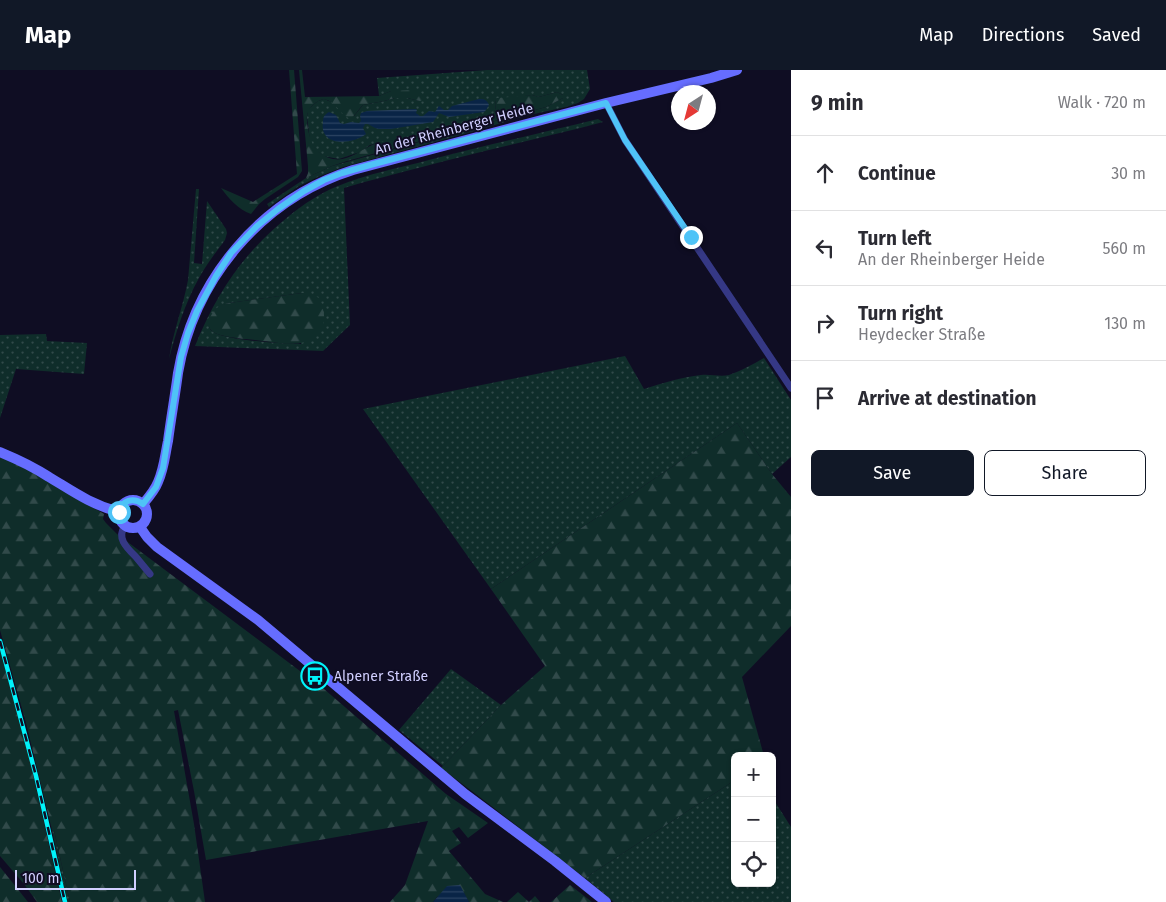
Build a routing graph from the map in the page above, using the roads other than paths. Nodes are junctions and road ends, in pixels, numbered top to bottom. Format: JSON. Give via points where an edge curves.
{"nodes":[{"id":1,"x":737,"y":70,"type":"edge"},
{"id":2,"x":606,"y":103,"type":"junction"},
{"id":3,"x":791,"y":388,"type":"edge"},
{"id":4,"x":0,"y":452,"type":"edge"},
{"id":5,"x":143,"y":504,"type":"junction"},
{"id":6,"x":119,"y":512,"type":"junction"},
{"id":7,"x":125,"y":526,"type":"junction"},
{"id":8,"x":140,"y":527,"type":"junction"},
{"id":9,"x":150,"y":574,"type":"dead end"},
{"id":10,"x":606,"y":902,"type":"edge"}],
"edges":[{"from":1,"to":2,"type":"street","name":"An der Rheinberger Heide"},
{"from":2,"to":3,"type":"street","via":[[625,140]]},
{"from":2,"to":5,"type":"street","name":"An der Rheinberger Heide","via":[[342,173],[304,191],[257,226],[224,263],[192,322],[181,357],[163,468],[156,487]]},
{"from":4,"to":6,"type":"street","via":[[95,505]]},
{"from":5,"to":6,"type":"street","via":[[130,500]]},
{"from":5,"to":8,"type":"street","via":[[148,516]]},
{"from":6,"to":7,"type":"street"},
{"from":7,"to":8,"type":"street"},
{"from":7,"to":9,"type":"street","via":[[121,534],[124,544]]},
{"from":8,"to":10,"type":"street","via":[[157,547],[258,620],[465,794]]}]}
